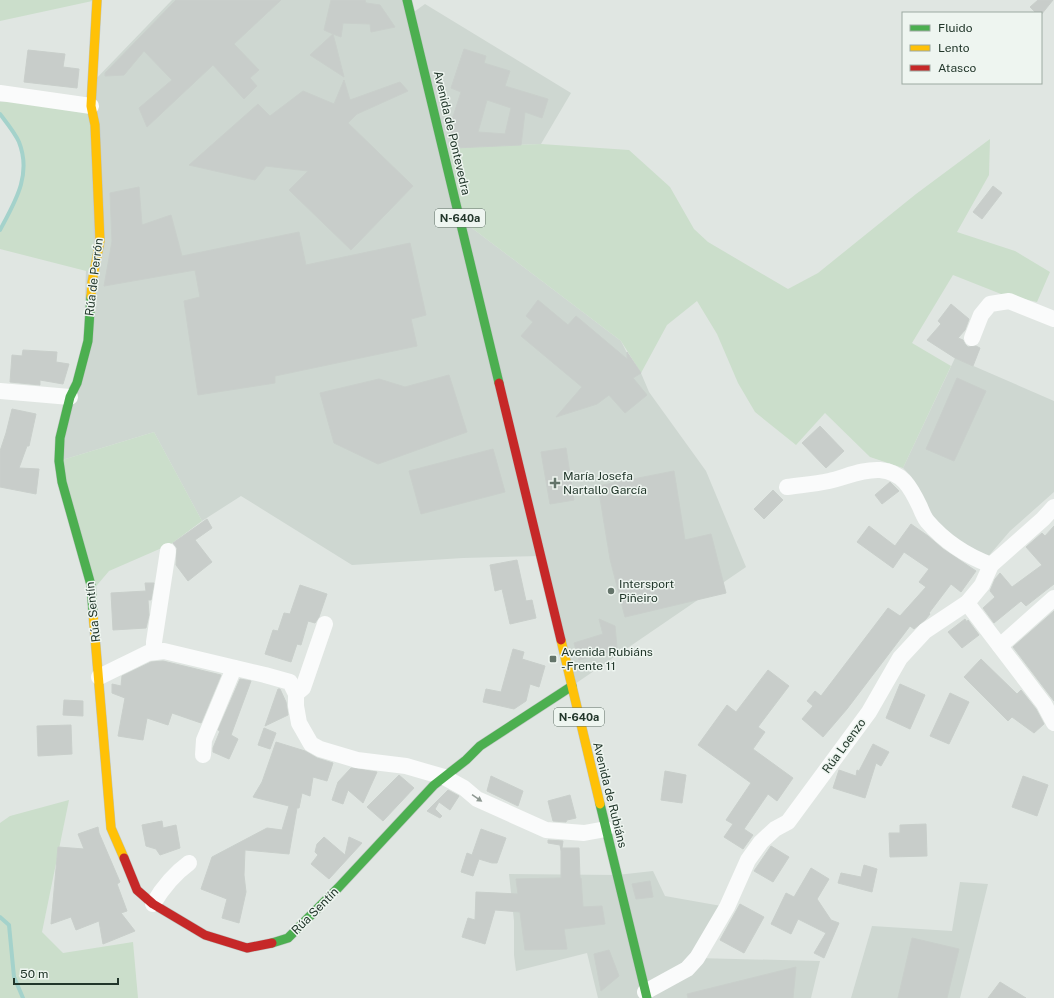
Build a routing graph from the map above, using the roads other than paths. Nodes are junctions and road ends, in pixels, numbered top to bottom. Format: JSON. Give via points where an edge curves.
{"nodes":[{"id":1,"x":97,"y":0,"type":"edge"},
{"id":2,"x":407,"y":0,"type":"edge"},
{"id":3,"x":0,"y":93,"type":"edge"},
{"id":4,"x":91,"y":106,"type":"junction"},
{"id":5,"x":1054,"y":319,"type":"edge"},
{"id":6,"x":972,"y":338,"type":"dead end"},
{"id":7,"x":0,"y":391,"type":"edge"},
{"id":8,"x":70,"y":397,"type":"junction"},
{"id":9,"x":512,"y":435,"type":"joint"},
{"id":10,"x":787,"y":487,"type":"dead end"},
{"id":11,"x":68,"y":501,"type":"joint"},
{"id":12,"x":1054,"y":507,"type":"edge"},
{"id":13,"x":168,"y":551,"type":"dead end"},
{"id":14,"x":991,"y":565,"type":"junction"},
{"id":15,"x":1054,"y":598,"type":"edge"},
{"id":16,"x":967,"y":603,"type":"junction"},
{"id":17,"x":325,"y":624,"type":"dead end"},
{"id":18,"x":1000,"y":646,"type":"junction"},
{"id":19,"x":154,"y":652,"type":"junction"},
{"id":20,"x":234,"y":668,"type":"junction"},
{"id":21,"x":99,"y":677,"type":"junction"},
{"id":22,"x":572,"y":686,"type":"junction"},
{"id":23,"x":296,"y":694,"type":"junction"},
{"id":24,"x":1054,"y":723,"type":"edge"},
{"id":25,"x":203,"y":755,"type":"dead end"},
{"id":26,"x":444,"y":777,"type":"junction"},
{"id":27,"x":606,"y":829,"type":"junction"},
{"id":28,"x":189,"y":863,"type":"dead end"},
{"id":29,"x":153,"y":904,"type":"junction"},
{"id":30,"x":646,"y":995,"type":"edge"}],
"edges":[{"from":1,"to":4,"type":"street","name":"Rúa de Perrón"},
{"from":2,"to":9,"type":"street","name":"Avenida de Pontevedra","number":"N-640a"},
{"from":3,"to":4,"type":"street"},
{"from":4,"to":8,"type":"street","name":"Rúa de Perrón","via":[[95,125],[100,241],[92,282],[88,341],[77,383]]},
{"from":5,"to":6,"type":"street","via":[[1009,302],[990,304],[981,315]]},
{"from":7,"to":8,"type":"street"},
{"from":8,"to":11,"type":"street","name":"Rúa de Perrón","via":[[60,438],[59,461]]},
{"from":9,"to":22,"type":"street","name":"Avenida de Rubiáns","number":"N-640a"},
{"from":10,"to":14,"type":"street","via":[[830,481],[865,471],[880,470],[899,476],[914,496],[926,520],[944,538],[974,558]]},
{"from":11,"to":21,"type":"street","name":"Rúa Sentín","via":[[91,584]]},
{"from":12,"to":14,"type":"street","name":"Rúa Loenzo"},
{"from":13,"to":19,"type":"street"},
{"from":14,"to":16,"type":"street","name":"Rúa Loenzo","via":[[982,586]]},
{"from":15,"to":18,"type":"street"},
{"from":16,"to":18,"type":"street"},
{"from":16,"to":30,"type":"street","name":"Rúa Loenzo","via":[[925,631],[900,658],[869,712],[788,822],[761,842],[748,860],[727,907],[697,958],[687,969]]},
{"from":17,"to":23,"type":"street","via":[[303,688]]},
{"from":18,"to":24,"type":"street","via":[[1044,704]]},
{"from":19,"to":20,"type":"street","via":[[164,651]]},
{"from":19,"to":21,"type":"street"},
{"from":20,"to":23,"type":"street","via":[[290,682]]},
{"from":20,"to":25,"type":"street","via":[[204,740]]},
{"from":21,"to":29,"type":"street","name":"Rúa Sentín","via":[[111,828],[137,890]]},
{"from":22,"to":26,"type":"street","name":"Rúa Sentín","via":[[480,746]]},
{"from":22,"to":27,"type":"street","name":"Avenida de Rubiáns","number":"N-640a"},
{"from":23,"to":26,"type":"street","via":[[299,723],[310,744],[357,760],[406,766]]},
{"from":26,"to":27,"type":"street","one_way":true,"via":[[464,788],[477,800],[546,830],[584,833]]},
{"from":26,"to":29,"type":"street","name":"Rúa Sentín","via":[[288,938],[247,948],[205,934]]},
{"from":27,"to":30,"type":"street","name":"Avenida de Rubiáns","number":"N-640a"},
{"from":28,"to":29,"type":"street","via":[[176,873]]}]}
